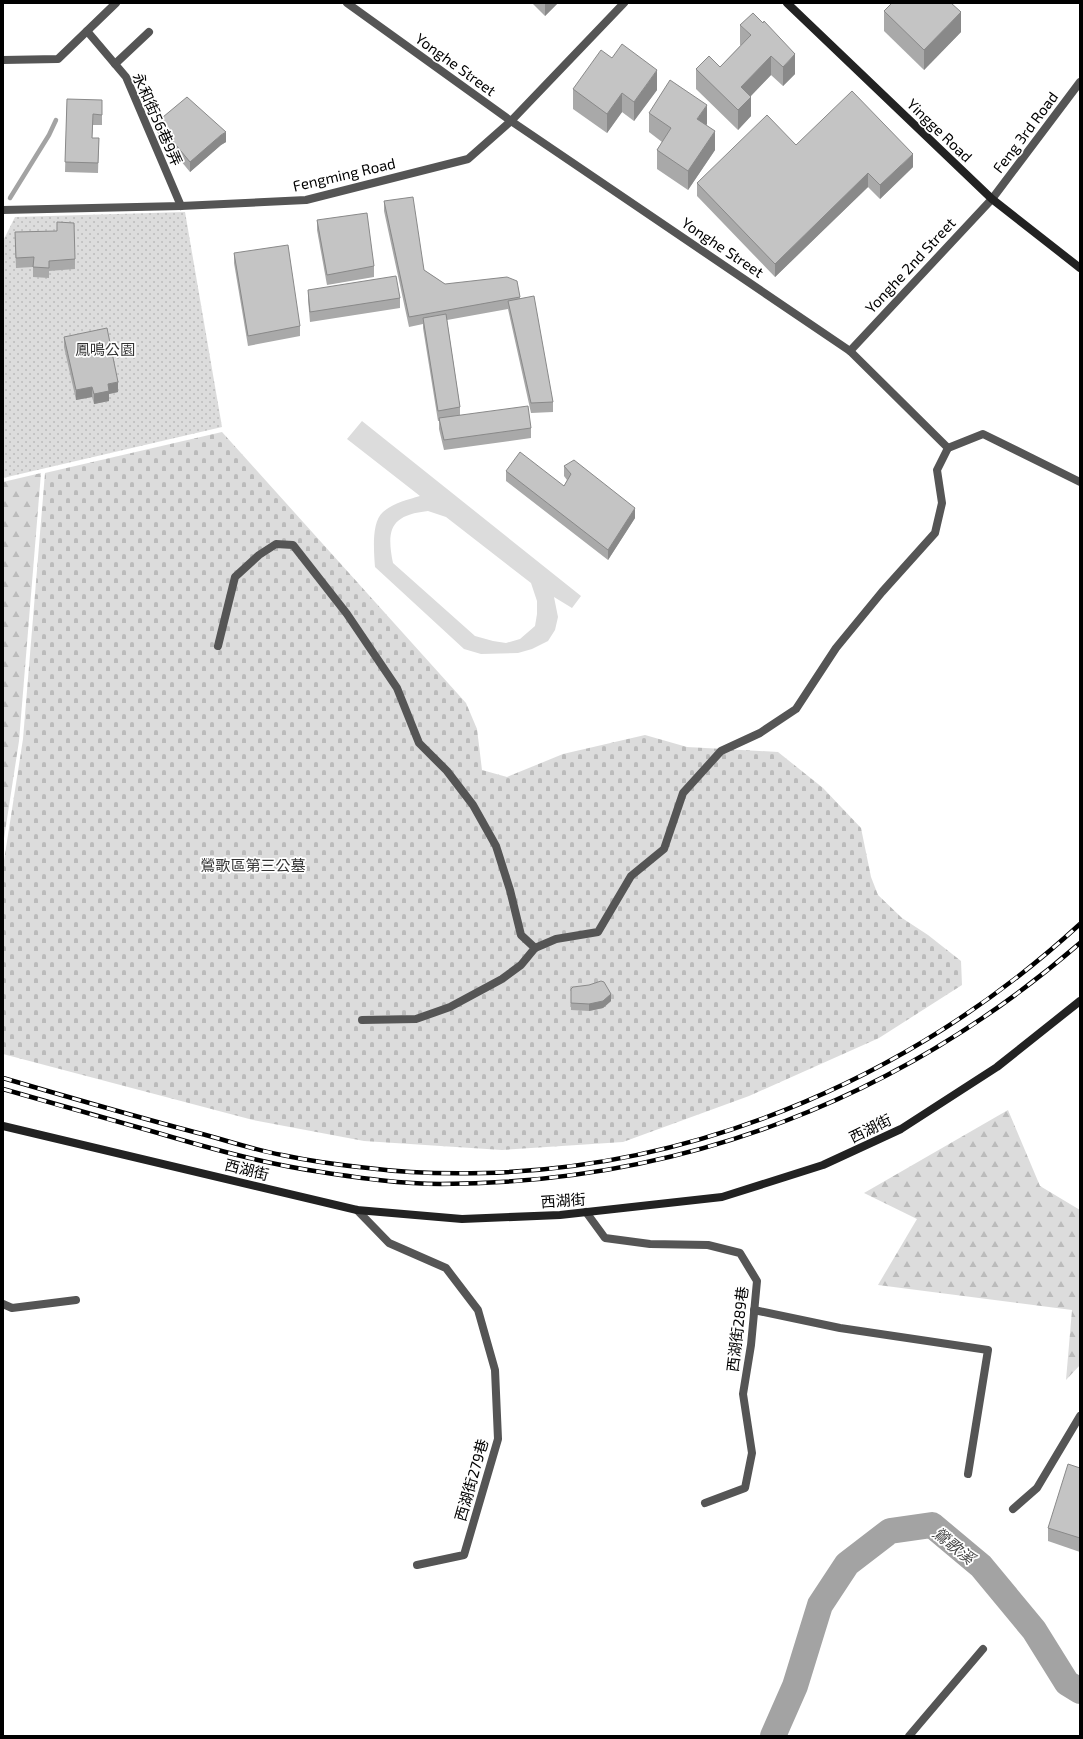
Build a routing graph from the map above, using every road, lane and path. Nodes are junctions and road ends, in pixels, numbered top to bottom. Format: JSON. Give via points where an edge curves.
{"nodes":[{"id":1,"x":116,"y":3,"type":"edge"},
{"id":2,"x":347,"y":3,"type":"edge"},
{"id":3,"x":624,"y":3,"type":"edge"},
{"id":4,"x":787,"y":3,"type":"edge"},
{"id":5,"x":87,"y":31,"type":"junction"},
{"id":6,"x":149,"y":32,"type":"dead end"},
{"id":7,"x":3,"y":60,"type":"edge"},
{"id":8,"x":115,"y":64,"type":"junction"},
{"id":9,"x":1080,"y":82,"type":"edge"},
{"id":10,"x":511,"y":121,"type":"junction"},
{"id":11,"x":992,"y":199,"type":"junction"},
{"id":12,"x":181,"y":206,"type":"junction"},
{"id":13,"x":3,"y":210,"type":"edge"},
{"id":14,"x":1080,"y":268,"type":"edge"},
{"id":15,"x":850,"y":351,"type":"junction"},
{"id":16,"x":948,"y":448,"type":"junction"},
{"id":17,"x":1080,"y":482,"type":"edge"},
{"id":18,"x":218,"y":646,"type":"dead end"},
{"id":19,"x":535,"y":948,"type":"junction"},
{"id":20,"x":1080,"y":1001,"type":"edge"},
{"id":21,"x":362,"y":1020,"type":"dead end"},
{"id":22,"x":3,"y":1126,"type":"edge"},
{"id":23,"x":357,"y":1210,"type":"junction"},
{"id":24,"x":586,"y":1212,"type":"junction"},
{"id":25,"x":76,"y":1300,"type":"dead end"},
{"id":26,"x":3,"y":1304,"type":"edge"},
{"id":27,"x":754,"y":1310,"type":"junction"},
{"id":28,"x":1080,"y":1416,"type":"edge"},
{"id":29,"x":968,"y":1474,"type":"dead end"},
{"id":30,"x":705,"y":1503,"type":"dead end"},
{"id":31,"x":1013,"y":1509,"type":"dead end"},
{"id":32,"x":417,"y":1565,"type":"dead end"},
{"id":33,"x":983,"y":1650,"type":"dead end"},
{"id":34,"x":909,"y":1736,"type":"edge"}],
"edges":[{"from":1,"to":5,"type":"street"},
{"from":2,"to":10,"type":"street","name":"Yonghe Street"},
{"from":3,"to":10,"type":"street","name":"Fengming Road"},
{"from":4,"to":11,"type":"street","name":"Yingge Road"},
{"from":5,"to":7,"type":"street","via":[[58,59]]},
{"from":5,"to":8,"type":"street","name":"永和街56巷9弄"},
{"from":6,"to":8,"type":"street"},
{"from":8,"to":12,"type":"street","name":"永和街56巷9弄","via":[[126,77]]},
{"from":9,"to":11,"type":"street","name":"Feng 3rd Road"},
{"from":10,"to":12,"type":"street","name":"Fengming Road","via":[[468,159],[306,200]]},
{"from":10,"to":15,"type":"street","name":"Yonghe Street"},
{"from":11,"to":14,"type":"street","name":"Yingge Road"},
{"from":11,"to":15,"type":"street","name":"Yonghe 2nd Street"},
{"from":12,"to":13,"type":"street","name":"Fengming Road"},
{"from":15,"to":16,"type":"street","name":"Yonghe Street"},
{"from":16,"to":17,"type":"street","via":[[983,434]]},
{"from":16,"to":19,"type":"street","via":[[937,470],[942,504],[935,533],[836,648],[796,709],[760,733],[721,751],[683,793],[664,849],[631,876],[598,932],[556,939]]},
{"from":18,"to":19,"type":"street","via":[[235,577],[259,555],[276,544],[293,545],[347,614],[397,688],[418,743],[447,771],[473,805],[496,846],[521,935]]},
{"from":19,"to":21,"type":"street","via":[[521,965],[502,979],[450,1007],[416,1019]]},
{"from":20,"to":24,"type":"street","name":"西湖街","via":[[997,1067],[907,1125],[823,1166],[722,1197]]},
{"from":22,"to":23,"type":"street","name":"西湖街"},
{"from":23,"to":24,"type":"street","name":"西湖街","via":[[462,1219]]},
{"from":23,"to":32,"type":"street","name":"西湖街279巷","via":[[389,1243],[446,1268],[478,1310],[496,1370],[498,1439],[464,1555]]},
{"from":24,"to":27,"type":"street","name":"西湖街289巷","via":[[605,1238],[650,1244],[708,1245],[740,1253],[757,1281]]},
{"from":25,"to":26,"type":"street","via":[[12,1308]]},
{"from":27,"to":29,"type":"street","via":[[840,1328],[988,1350]]},
{"from":27,"to":30,"type":"street","name":"西湖街289巷","via":[[743,1394],[752,1453],[745,1488]]},
{"from":28,"to":31,"type":"street","via":[[1037,1488]]},
{"from":33,"to":34,"type":"street"}]}
